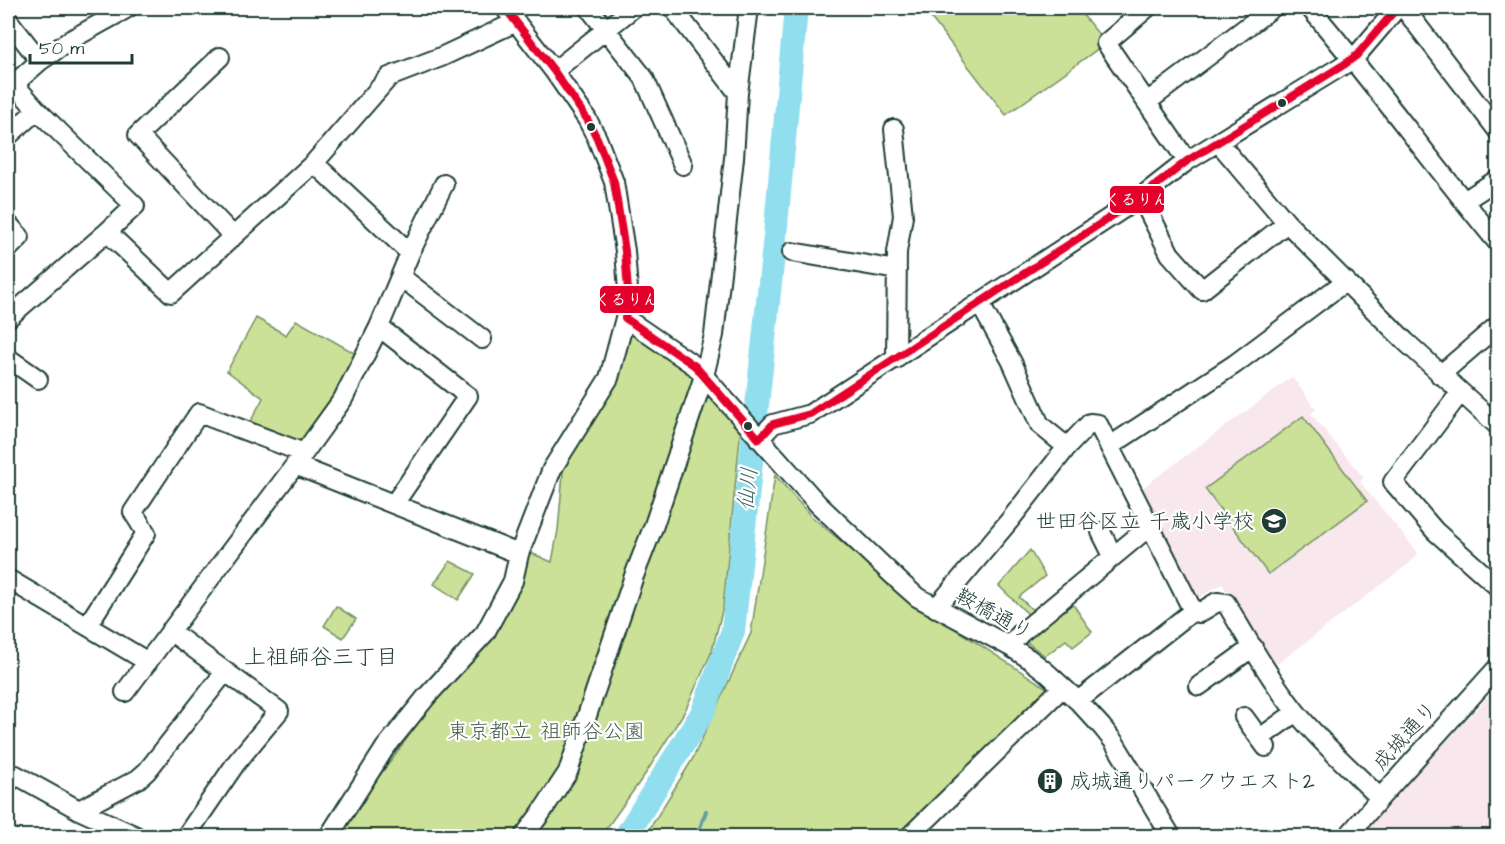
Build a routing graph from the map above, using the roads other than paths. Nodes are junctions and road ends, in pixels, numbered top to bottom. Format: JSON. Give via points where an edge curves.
{"nodes":[{"id":1,"x":128,"y":8,"type":"edge"},
{"id":2,"x":505,"y":8,"type":"edge"},
{"id":3,"x":589,"y":8,"type":"edge"},
{"id":4,"x":633,"y":8,"type":"edge"},
{"id":5,"x":674,"y":8,"type":"edge"},
{"id":6,"x":749,"y":8,"type":"edge"},
{"id":7,"x":1147,"y":8,"type":"edge"},
{"id":8,"x":1272,"y":8,"type":"edge"},
{"id":9,"x":1310,"y":8,"type":"edge"},
{"id":10,"x":1397,"y":8,"type":"edge"},
{"id":11,"x":1404,"y":8,"type":"edge"},
{"id":12,"x":8,"y":20,"type":"edge"},
{"id":13,"x":516,"y":22,"type":"junction"},
{"id":14,"x":606,"y":29,"type":"junction"},
{"id":15,"x":220,"y":57,"type":"dead end"},
{"id":16,"x":1353,"y":58,"type":"junction"},
{"id":17,"x":40,"y":62,"type":"junction"},
{"id":18,"x":554,"y":71,"type":"junction"},
{"id":19,"x":11,"y":85,"type":"edge"},
{"id":20,"x":738,"y":93,"type":"junction"},
{"id":21,"x":1147,"y":102,"type":"junction"},
{"id":22,"x":37,"y":110,"type":"junction"},
{"id":23,"x":894,"y":129,"type":"dead end"},
{"id":24,"x":1497,"y":131,"type":"edge"},
{"id":25,"x":8,"y":136,"type":"edge"},
{"id":26,"x":1219,"y":143,"type":"junction"},
{"id":27,"x":1187,"y":161,"type":"junction"},
{"id":28,"x":314,"y":163,"type":"junction"},
{"id":29,"x":683,"y":165,"type":"dead end"},
{"id":30,"x":1497,"y":179,"type":"edge"},
{"id":31,"x":444,"y":184,"type":"dead end"},
{"id":32,"x":1141,"y":197,"type":"junction"},
{"id":33,"x":1464,"y":201,"type":"junction"},
{"id":34,"x":1287,"y":223,"type":"junction"},
{"id":35,"x":8,"y":224,"type":"edge"},
{"id":36,"x":107,"y":232,"type":"junction"},
{"id":37,"x":233,"y":236,"type":"junction"},
{"id":38,"x":1497,"y":243,"type":"edge"},
{"id":39,"x":8,"y":249,"type":"edge"},
{"id":40,"x":792,"y":252,"type":"dead end"},
{"id":41,"x":410,"y":253,"type":"junction"},
{"id":42,"x":897,"y":270,"type":"junction"},
{"id":43,"x":400,"y":277,"type":"junction"},
{"id":44,"x":1346,"y":281,"type":"junction"},
{"id":45,"x":980,"y":304,"type":"junction"},
{"id":46,"x":8,"y":318,"type":"edge"},
{"id":47,"x":625,"y":318,"type":"junction"},
{"id":48,"x":1497,"y":325,"type":"edge"},
{"id":49,"x":379,"y":327,"type":"junction"},
{"id":50,"x":482,"y":339,"type":"dead end"},
{"id":51,"x":896,"y":359,"type":"junction"},
{"id":52,"x":10,"y":366,"type":"edge"},
{"id":53,"x":1440,"y":375,"type":"junction"},
{"id":54,"x":704,"y":376,"type":"junction"},
{"id":55,"x":38,"y":379,"type":"dead end"},
{"id":56,"x":1460,"y":393,"type":"junction"},
{"id":57,"x":1497,"y":426,"type":"edge"},
{"id":58,"x":1110,"y":446,"type":"junction"},
{"id":59,"x":1066,"y":447,"type":"junction"},
{"id":60,"x":768,"y":448,"type":"junction"},
{"id":61,"x":299,"y":459,"type":"junction"},
{"id":62,"x":394,"y":504,"type":"junction"},
{"id":63,"x":1150,"y":526,"type":"junction"},
{"id":64,"x":1101,"y":532,"type":"dead end"},
{"id":65,"x":519,"y":554,"type":"junction"},
{"id":66,"x":1113,"y":556,"type":"junction"},
{"id":67,"x":8,"y":579,"type":"edge"},
{"id":68,"x":1497,"y":586,"type":"edge"},
{"id":69,"x":936,"y":608,"type":"junction"},
{"id":70,"x":1193,"y":611,"type":"junction"},
{"id":71,"x":87,"y":626,"type":"junction"},
{"id":72,"x":170,"y":632,"type":"junction"},
{"id":73,"x":1009,"y":646,"type":"junction"},
{"id":74,"x":1252,"y":647,"type":"junction"},
{"id":75,"x":148,"y":662,"type":"junction"},
{"id":76,"x":1497,"y":667,"type":"edge"},
{"id":77,"x":225,"y":672,"type":"junction"},
{"id":78,"x":1199,"y":686,"type":"dead end"},
{"id":79,"x":1064,"y":687,"type":"junction"},
{"id":80,"x":125,"y":692,"type":"dead end"},
{"id":81,"x":1078,"y":701,"type":"junction"},
{"id":82,"x":1296,"y":712,"type":"junction"},
{"id":83,"x":1244,"y":717,"type":"dead end"},
{"id":84,"x":8,"y":783,"type":"edge"},
{"id":85,"x":1380,"y":798,"type":"junction"},
{"id":86,"x":79,"y":810,"type":"junction"},
{"id":87,"x":136,"y":837,"type":"edge"},
{"id":88,"x":186,"y":837,"type":"edge"},
{"id":89,"x":329,"y":837,"type":"edge"},
{"id":90,"x":525,"y":837,"type":"edge"},
{"id":91,"x":910,"y":837,"type":"edge"},
{"id":92,"x":1172,"y":837,"type":"edge"},
{"id":93,"x":1348,"y":837,"type":"edge"}],
"edges":[{"from":1,"to":17,"type":"street"},
{"from":2,"to":13,"type":"street"},
{"from":3,"to":14,"type":"street"},
{"from":4,"to":14,"type":"street"},
{"from":5,"to":20,"type":"street"},
{"from":6,"to":20,"type":"street"},
{"from":7,"to":21,"type":"street","via":[[1106,43]]},
{"from":8,"to":21,"type":"street"},
{"from":9,"to":16,"type":"street"},
{"from":10,"to":16,"type":"street"},
{"from":11,"to":24,"type":"street"},
{"from":12,"to":17,"type":"street"},
{"from":13,"to":18,"type":"street"},
{"from":13,"to":28,"type":"street","via":[[389,77]]},
{"from":14,"to":18,"type":"street"},
{"from":14,"to":29,"type":"street","via":[[644,78]]},
{"from":15,"to":37,"type":"street","via":[[138,135]]},
{"from":16,"to":26,"type":"street"},
{"from":16,"to":33,"type":"street"},
{"from":17,"to":19,"type":"street"},
{"from":18,"to":47,"type":"street","via":[[587,119],[614,182],[625,251]]},
{"from":19,"to":22,"type":"street"},
{"from":20,"to":54,"type":"street","via":[[735,158],[714,335]]},
{"from":21,"to":27,"type":"street"},
{"from":22,"to":25,"type":"street"},
{"from":22,"to":36,"type":"street","via":[[135,206]]},
{"from":23,"to":42,"type":"street","via":[[903,216]]},
{"from":26,"to":27,"type":"street"},
{"from":26,"to":34,"type":"street"},
{"from":27,"to":32,"type":"street"},
{"from":28,"to":37,"type":"street"},
{"from":28,"to":41,"type":"street"},
{"from":30,"to":33,"type":"street"},
{"from":31,"to":41,"type":"street"},
{"from":32,"to":34,"type":"street","via":[[1170,254],[1202,290]]},
{"from":32,"to":45,"type":"street"},
{"from":33,"to":38,"type":"street"},
{"from":34,"to":44,"type":"street"},
{"from":35,"to":39,"type":"street","via":[[20,237]]},
{"from":36,"to":37,"type":"street","via":[[171,293]]},
{"from":36,"to":46,"type":"street"},
{"from":40,"to":42,"type":"street"},
{"from":41,"to":43,"type":"street"},
{"from":42,"to":51,"type":"street"},
{"from":43,"to":49,"type":"street"},
{"from":43,"to":50,"type":"street"},
{"from":44,"to":53,"type":"street"},
{"from":44,"to":58,"type":"street","via":[[1235,364]]},
{"from":45,"to":51,"type":"street"},
{"from":45,"to":59,"type":"street","via":[[1040,425]]},
{"from":47,"to":54,"type":"street","name":"鞍橋通り"},
{"from":47,"to":65,"type":"street","via":[[609,378],[552,469]]},
{"from":48,"to":53,"type":"street"},
{"from":49,"to":61,"type":"street","via":[[343,399]]},
{"from":49,"to":62,"type":"street","via":[[468,396]]},
{"from":51,"to":60,"type":"street","via":[[810,414],[775,423]]},
{"from":52,"to":55,"type":"street"},
{"from":53,"to":56,"type":"street"},
{"from":54,"to":60,"type":"street","name":"鞍橋通り"},
{"from":54,"to":90,"type":"street","via":[[568,772]]},
{"from":56,"to":57,"type":"street"},
{"from":56,"to":68,"type":"street","via":[[1393,482],[1435,531]]},
{"from":58,"to":59,"type":"street","via":[[1098,424],[1090,423]]},
{"from":58,"to":63,"type":"street"},
{"from":59,"to":69,"type":"street"},
{"from":60,"to":69,"type":"street","name":"鞍橋通り","via":[[841,528],[917,597]]},
{"from":61,"to":62,"type":"street"},
{"from":61,"to":71,"type":"street","via":[[199,412],[133,512],[146,533]]},
{"from":61,"to":72,"type":"street"},
{"from":62,"to":65,"type":"street"},
{"from":63,"to":66,"type":"street"},
{"from":63,"to":70,"type":"street"},
{"from":64,"to":66,"type":"street"},
{"from":65,"to":89,"type":"street","via":[[513,581],[485,633],[385,748]]},
{"from":66,"to":73,"type":"street"},
{"from":67,"to":71,"type":"street"},
{"from":69,"to":73,"type":"street","name":"鞍橋通り"},
{"from":70,"to":74,"type":"street","via":[[1200,613],[1217,602],[1226,603]]},
{"from":70,"to":81,"type":"street"},
{"from":71,"to":75,"type":"street"},
{"from":72,"to":75,"type":"street"},
{"from":72,"to":77,"type":"street"},
{"from":73,"to":79,"type":"street","name":"鞍橋通り"},
{"from":74,"to":78,"type":"street"},
{"from":74,"to":82,"type":"street"},
{"from":75,"to":80,"type":"street"},
{"from":76,"to":85,"type":"street","name":"成城通り"},
{"from":77,"to":86,"type":"street","via":[[147,771]]},
{"from":77,"to":88,"type":"street","via":[[279,711],[236,763]]},
{"from":79,"to":81,"type":"street","name":"鞍橋通り"},
{"from":79,"to":91,"type":"street"},
{"from":81,"to":92,"type":"street","name":"鞍橋通り","via":[[1114,742]]},
{"from":82,"to":83,"type":"street","via":[[1263,743]]},
{"from":82,"to":85,"type":"street"},
{"from":84,"to":86,"type":"street","via":[[16,775]]},
{"from":85,"to":93,"type":"street","name":"成城通り"},
{"from":86,"to":87,"type":"street"}]}
